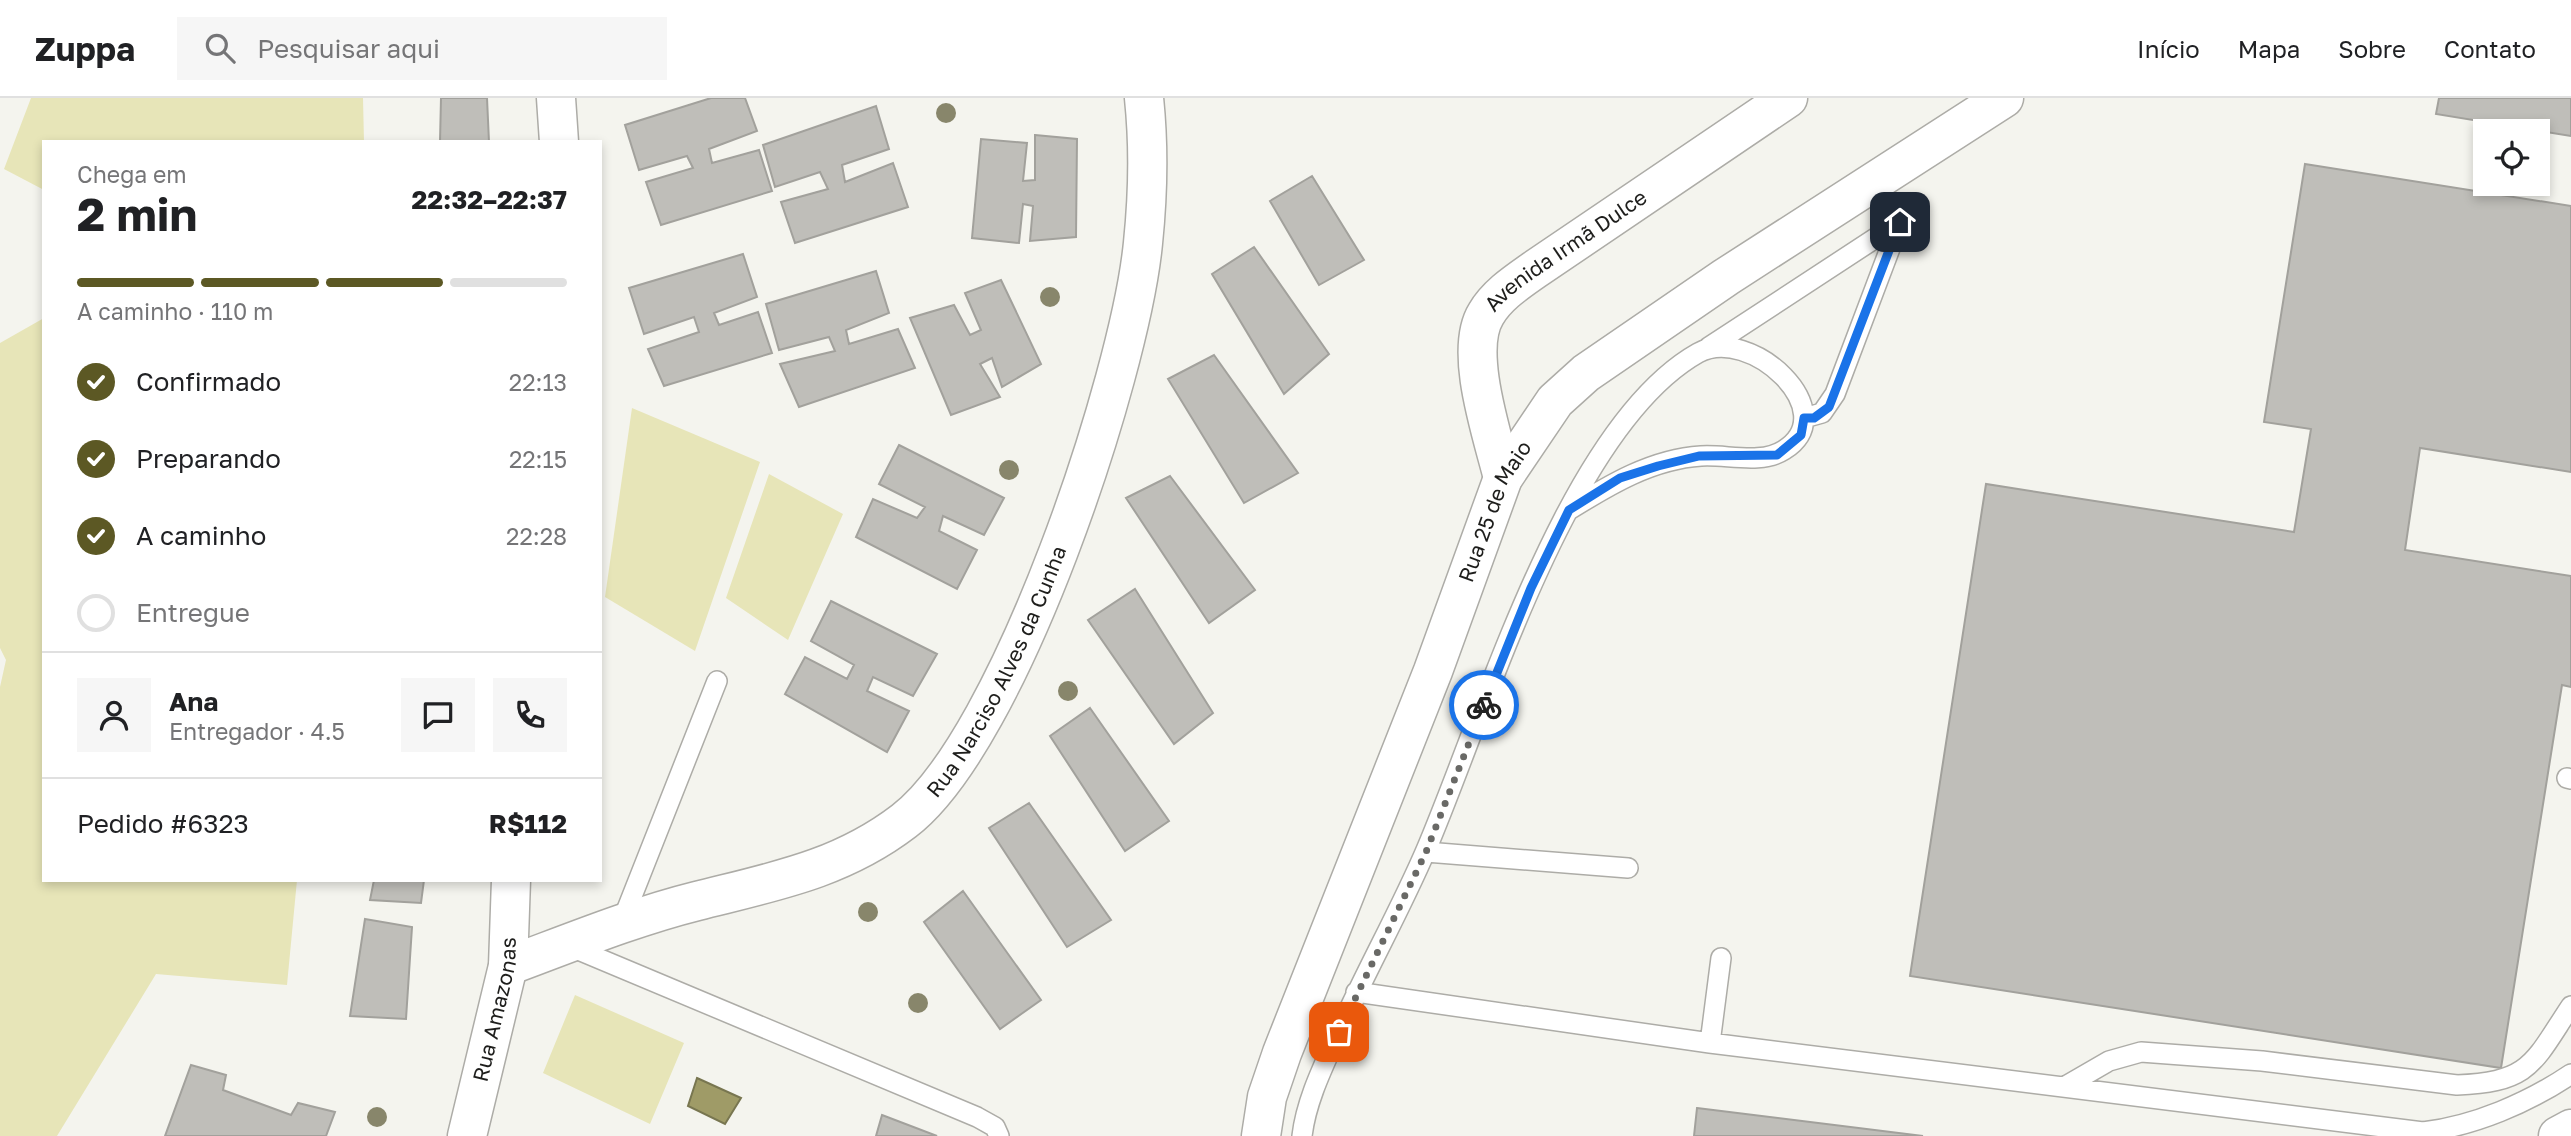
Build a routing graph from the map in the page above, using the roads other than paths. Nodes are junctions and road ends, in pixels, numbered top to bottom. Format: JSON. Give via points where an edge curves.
{"nodes":[{"id":1,"x":556,"y":98,"type":"edge"},
{"id":2,"x":1144,"y":98,"type":"edge"},
{"id":3,"x":1788,"y":98,"type":"edge"},
{"id":4,"x":2004,"y":98,"type":"edge"},
{"id":5,"x":559,"y":140,"type":"edge"},
{"id":6,"x":1709,"y":347,"type":"junction"},
{"id":7,"x":1804,"y":418,"type":"junction"},
{"id":8,"x":1503,"y":478,"type":"junction"},
{"id":9,"x":1569,"y":510,"type":"junction"},
{"id":10,"x":717,"y":681,"type":"dead end"},
{"id":11,"x":1426,"y":852,"type":"junction"},
{"id":12,"x":1628,"y":868,"type":"dead end"},
{"id":13,"x":511,"y":882,"type":"edge"},
{"id":14,"x":621,"y":926,"type":"junction"},
{"id":15,"x":565,"y":944,"type":"junction"},
{"id":16,"x":1721,"y":958,"type":"dead end"},
{"id":17,"x":508,"y":966,"type":"junction"},
{"id":18,"x":1356,"y":992,"type":"junction"},
{"id":19,"x":2571,"y":1006,"type":"edge"},
{"id":20,"x":1710,"y":1043,"type":"junction"},
{"id":21,"x":2571,"y":1074,"type":"edge"},
{"id":22,"x":2064,"y":1087,"type":"junction"},
{"id":23,"x":2571,"y":1129,"type":"edge"},
{"id":24,"x":467,"y":1136,"type":"edge"},
{"id":25,"x":999,"y":1136,"type":"edge"},
{"id":26,"x":1262,"y":1136,"type":"edge"},
{"id":27,"x":1302,"y":1136,"type":"edge"},
{"id":28,"x":2558,"y":1136,"type":"edge"}],
"edges":[{"from":1,"to":5,"type":"street"},
{"from":2,"to":14,"type":"street","name":"Rua Narciso Alves da Cunha","via":[[1149,138],[1143,245],[1122,354],[1041,594],[982,724],[948,776],[905,820],[862,849],[809,873],[695,901]]},
{"from":3,"to":8,"type":"street","name":"Avenida Irmã Dulce","via":[[1534,270],[1486,314],[1478,338],[1479,365]]},
{"from":4,"to":8,"type":"street","name":"Rua 25 de Maio","via":[[1586,373],[1556,401]]},
{"from":6,"to":7,"type":"lane","via":[[1739,348],[1763,359],[1783,375],[1799,397]]},
{"from":6,"to":7,"type":"lane","via":[[1900,222],[1835,394],[1822,413]]},
{"from":6,"to":9,"type":"lane","via":[[1655,386],[1625,422]]},
{"from":7,"to":9,"type":"lane","via":[[1801,435],[1777,455],[1699,456],[1658,466],[1620,478]]},
{"from":8,"to":26,"type":"street","name":"Rua 25 de Maio","via":[[1433,671],[1282,1053],[1267,1097]]},
{"from":9,"to":11,"type":"lane","via":[[1531,588]]},
{"from":10,"to":14,"type":"lane"},
{"from":11,"to":12,"type":"lane"},
{"from":11,"to":18,"type":"lane"},
{"from":13,"to":17,"type":"street","name":"Rua Amazonas"},
{"from":14,"to":15,"type":"street","name":"Rua Narciso Alves da Cunha"},
{"from":15,"to":17,"type":"street","name":"Rua Narciso Alves da Cunha"},
{"from":15,"to":25,"type":"lane","via":[[977,1117],[995,1127]]},
{"from":16,"to":20,"type":"lane"},
{"from":17,"to":24,"type":"street","name":"Rua Amazonas"},
{"from":18,"to":20,"type":"lane"},
{"from":18,"to":27,"type":"lane","via":[[1310,1100]]},
{"from":19,"to":22,"type":"lane","via":[[2527,1067],[2512,1078],[2489,1083],[2457,1084],[2141,1052],[2109,1061]]},
{"from":20,"to":22,"type":"lane"},
{"from":21,"to":22,"type":"lane","via":[[2491,1115],[2456,1128],[2423,1132]]},
{"from":23,"to":28,"type":"street"}]}
